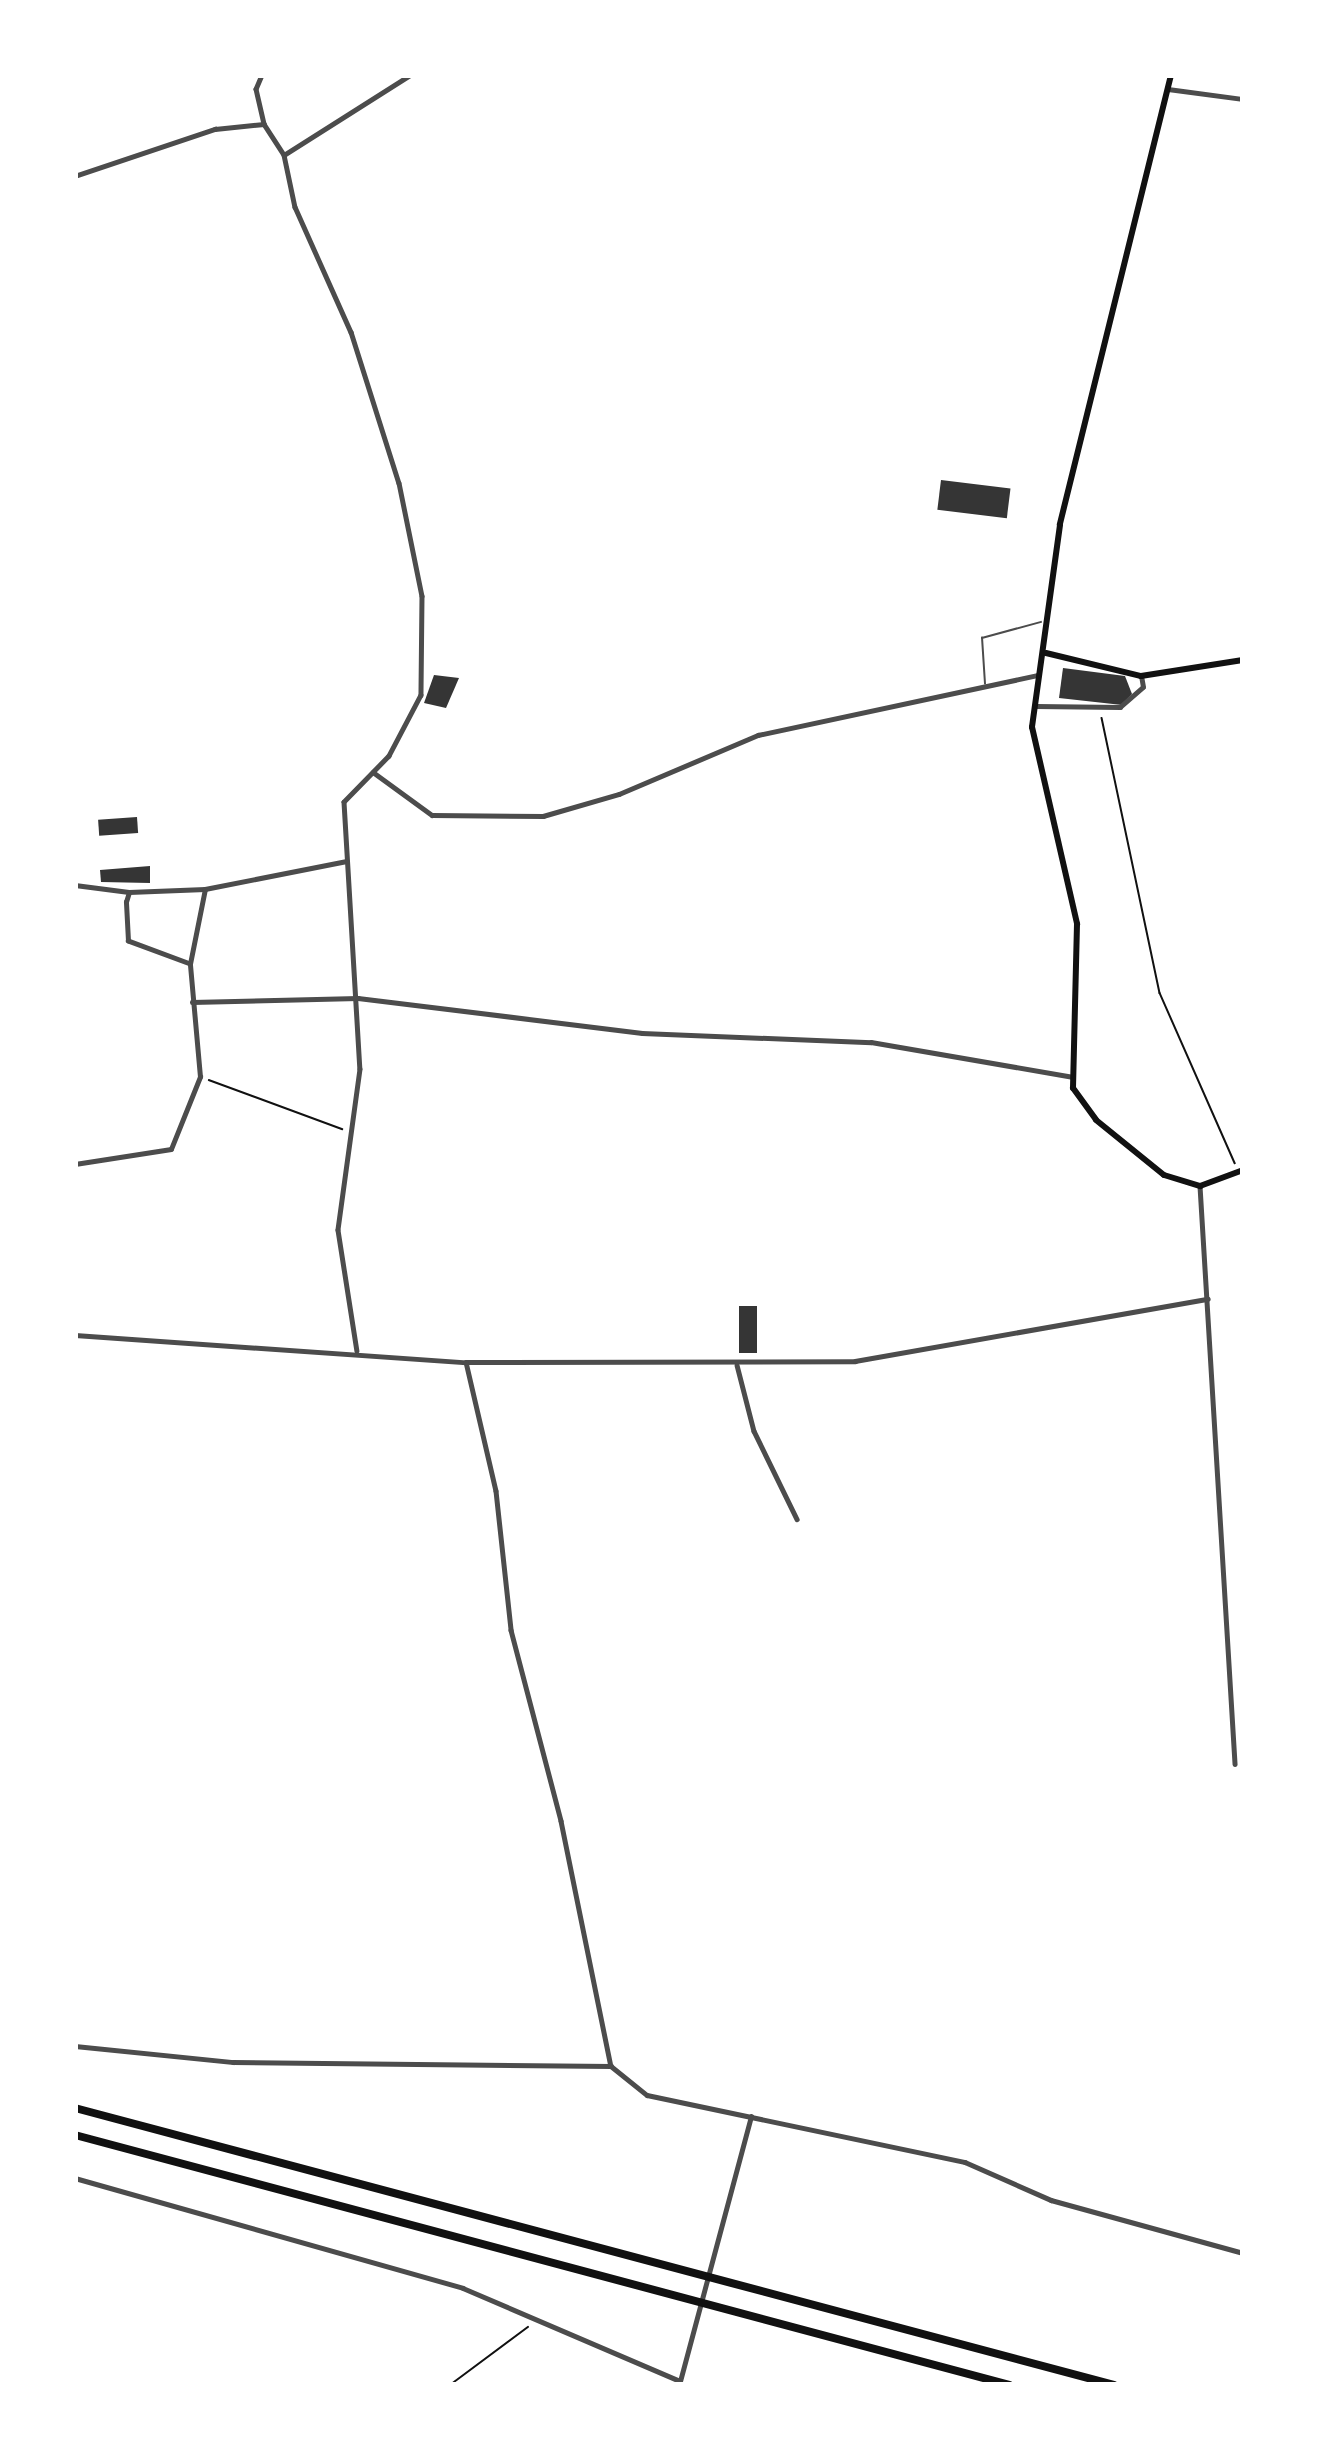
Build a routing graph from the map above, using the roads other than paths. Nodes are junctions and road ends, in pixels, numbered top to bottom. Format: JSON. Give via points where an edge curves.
{"nodes":[{"id":1,"x":262,"y":75,"type":"edge"},
{"id":2,"x":410,"y":75,"type":"edge"},
{"id":3,"x":1171,"y":75,"type":"edge"},
{"id":4,"x":1168,"y":89,"type":"junction"},
{"id":5,"x":1243,"y":99,"type":"edge"},
{"id":6,"x":264,"y":124,"type":"junction"},
{"id":7,"x":284,"y":155,"type":"junction"},
{"id":8,"x":75,"y":176,"type":"edge"},
{"id":9,"x":1050,"y":620,"type":"junction"},
{"id":10,"x":1046,"y":653,"type":"junction"},
{"id":11,"x":1243,"y":660,"type":"edge"},
{"id":12,"x":1037,"y":675,"type":"junction"},
{"id":13,"x":1141,"y":676,"type":"junction"},
{"id":14,"x":985,"y":684,"type":"junction"},
{"id":15,"x":1034,"y":706,"type":"junction"},
{"id":16,"x":373,"y":772,"type":"junction"},
{"id":17,"x":348,"y":861,"type":"junction"},
{"id":18,"x":75,"y":885,"type":"edge"},
{"id":19,"x":205,"y":889,"type":"junction"},
{"id":20,"x":128,"y":892,"type":"junction"},
{"id":21,"x":190,"y":964,"type":"junction"},
{"id":22,"x":358,"y":998,"type":"junction"},
{"id":23,"x":192,"y":1002,"type":"junction"},
{"id":24,"x":1072,"y":1077,"type":"junction"},
{"id":25,"x":75,"y":1164,"type":"edge"},
{"id":26,"x":1240,"y":1170,"type":"edge"},
{"id":27,"x":1199,"y":1186,"type":"junction"},
{"id":28,"x":1208,"y":1299,"type":"junction"},
{"id":29,"x":75,"y":1335,"type":"edge"},
{"id":30,"x":357,"y":1351,"type":"junction"},
{"id":31,"x":466,"y":1362,"type":"junction"},
{"id":32,"x":737,"y":1365,"type":"junction"},
{"id":33,"x":797,"y":1519,"type":"dead end"},
{"id":34,"x":1235,"y":1764,"type":"dead end"},
{"id":35,"x":75,"y":2046,"type":"edge"},
{"id":36,"x":611,"y":2066,"type":"junction"},
{"id":37,"x":75,"y":2108,"type":"edge"},
{"id":38,"x":751,"y":2117,"type":"junction"},
{"id":39,"x":75,"y":2135,"type":"edge"},
{"id":40,"x":75,"y":2178,"type":"edge"},
{"id":41,"x":1243,"y":2253,"type":"edge"},
{"id":42,"x":680,"y":2383,"type":"edge"},
{"id":43,"x":1009,"y":2385,"type":"edge"},
{"id":44,"x":1114,"y":2385,"type":"edge"}],
"edges":[{"from":1,"to":6,"type":"street","via":[[256,89]]},
{"from":2,"to":7,"type":"street"},
{"from":3,"to":4,"type":"main road"},
{"from":4,"to":5,"type":"street"},
{"from":4,"to":9,"type":"main road","via":[[1060,525]]},
{"from":6,"to":7,"type":"street"},
{"from":6,"to":8,"type":"street","via":[[215,129]]},
{"from":7,"to":16,"type":"street","via":[[295,207],[351,332],[419,577],[421,695],[407,730]]},
{"from":9,"to":10,"type":"main road"},
{"from":9,"to":14,"type":"lane","via":[[982,638]]},
{"from":10,"to":12,"type":"main road"},
{"from":10,"to":13,"type":"main road"},
{"from":11,"to":13,"type":"main road"},
{"from":12,"to":14,"type":"street"},
{"from":12,"to":15,"type":"main road"},
{"from":13,"to":15,"type":"street","via":[[1135,699],[1100,709]]},
{"from":14,"to":16,"type":"street","via":[[758,735],[620,794],[543,816],[432,814]]},
{"from":15,"to":24,"type":"main road","via":[[1038,771],[1077,924]]},
{"from":16,"to":17,"type":"street","via":[[344,802]]},
{"from":17,"to":19,"type":"street"},
{"from":17,"to":22,"type":"street"},
{"from":18,"to":20,"type":"street"},
{"from":19,"to":20,"type":"street"},
{"from":19,"to":21,"type":"street"},
{"from":20,"to":21,"type":"street","via":[[128,941]]},
{"from":21,"to":23,"type":"street"},
{"from":22,"to":23,"type":"street"},
{"from":22,"to":24,"type":"street","via":[[642,1033],[871,1042]]},
{"from":22,"to":30,"type":"street","via":[[360,1069],[338,1231]]},
{"from":23,"to":25,"type":"street","via":[[200,1077],[171,1149]]},
{"from":24,"to":27,"type":"main road","via":[[1096,1120],[1126,1148],[1163,1175]]},
{"from":26,"to":27,"type":"main road"},
{"from":27,"to":28,"type":"street"},
{"from":28,"to":32,"type":"street","via":[[855,1361]]},
{"from":28,"to":34,"type":"street"},
{"from":29,"to":30,"type":"street"},
{"from":30,"to":31,"type":"street"},
{"from":31,"to":32,"type":"street"},
{"from":31,"to":36,"type":"street","via":[[496,1492],[515,1648],[561,1821]]},
{"from":32,"to":33,"type":"street","via":[[754,1431]]},
{"from":35,"to":36,"type":"street","via":[[233,2062]]},
{"from":36,"to":38,"type":"street","via":[[647,2096]]},
{"from":37,"to":44,"type":"highway"},
{"from":38,"to":41,"type":"street","via":[[964,2162],[1051,2200]]},
{"from":38,"to":42,"type":"street"},
{"from":39,"to":43,"type":"highway"},
{"from":40,"to":42,"type":"street","via":[[463,2288]]}]}
